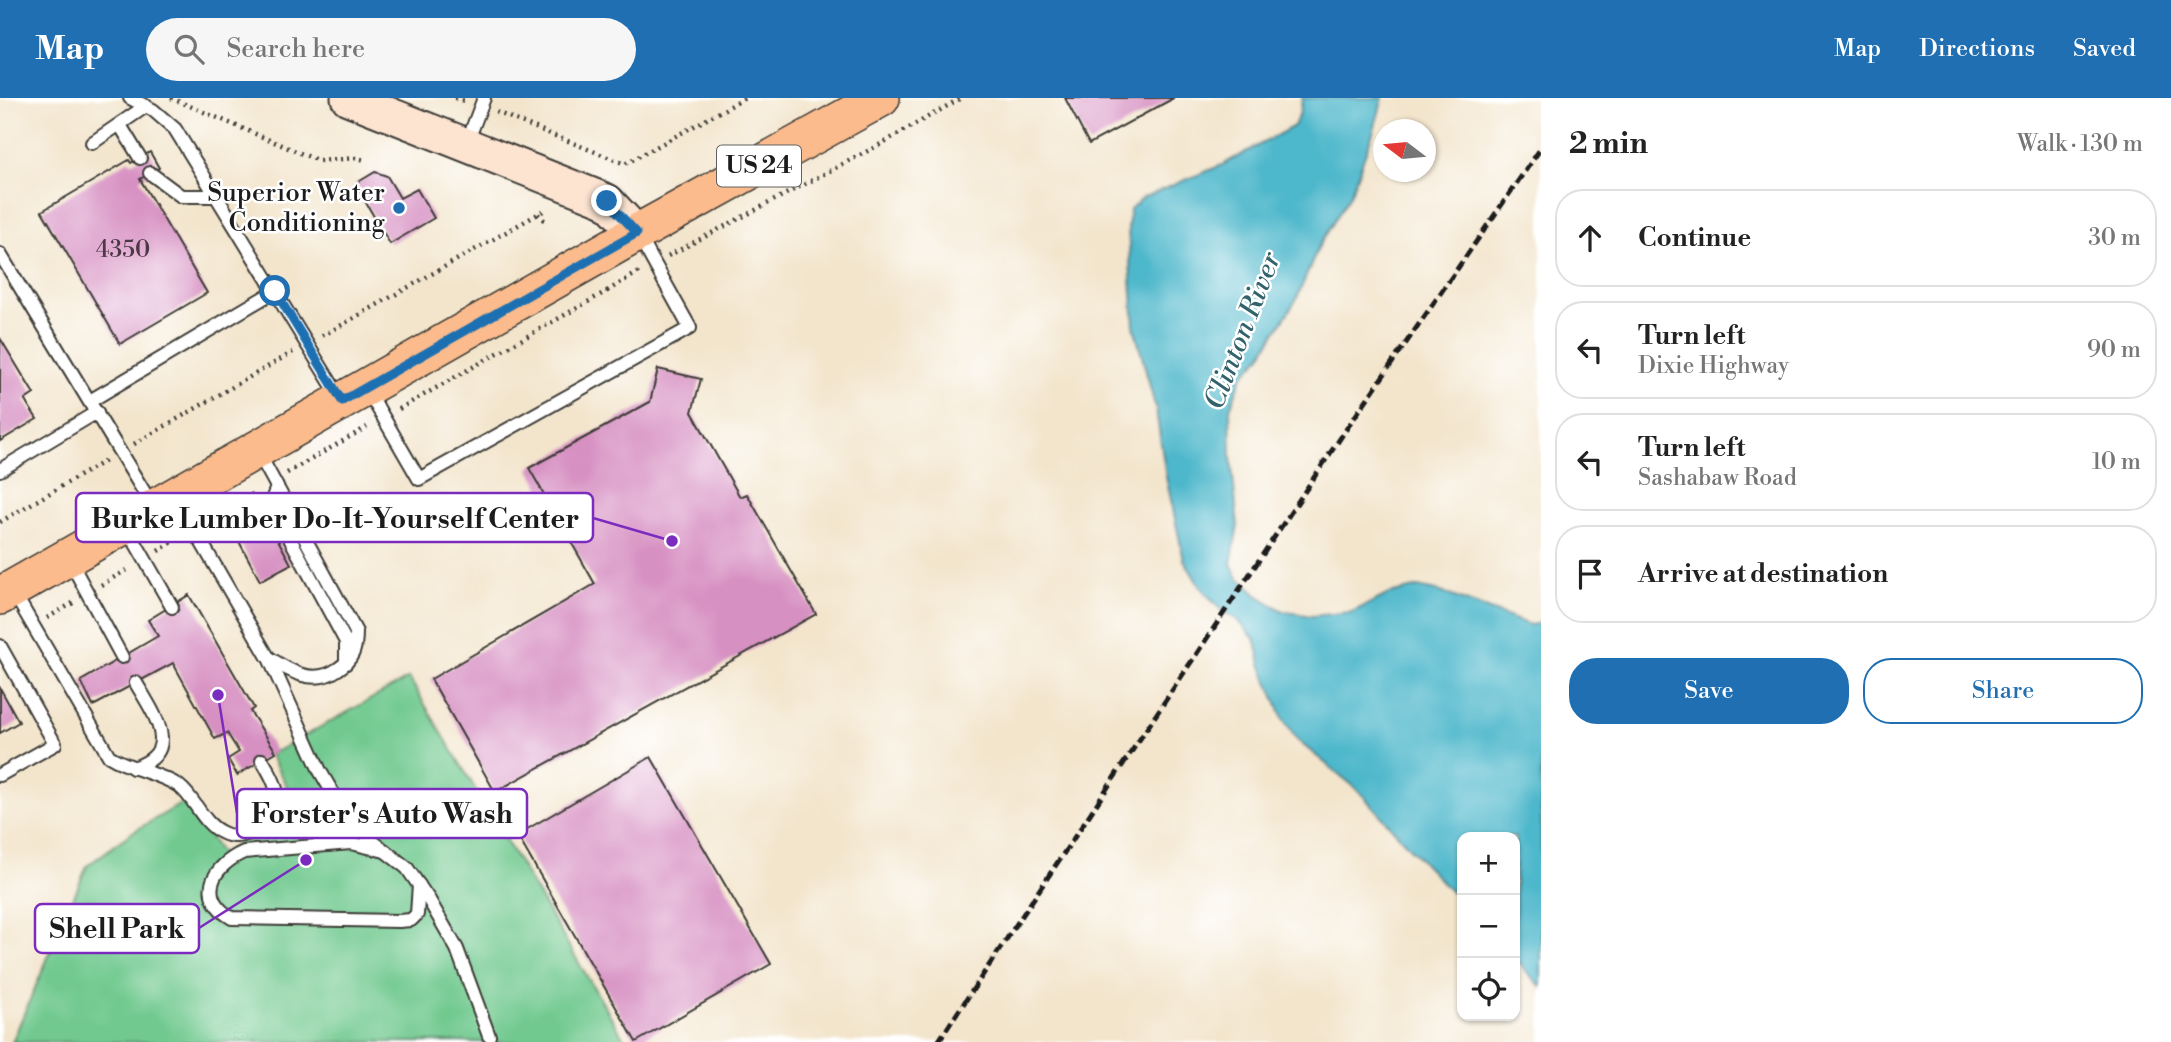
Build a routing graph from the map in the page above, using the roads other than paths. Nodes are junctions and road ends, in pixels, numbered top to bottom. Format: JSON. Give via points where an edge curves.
{"nodes":[{"id":1,"x":130,"y":98,"type":"edge"},
{"id":2,"x":881,"y":98,"type":"edge"},
{"id":3,"x":369,"y":102,"type":"edge"},
{"id":4,"x":482,"y":102,"type":"edge"},
{"id":5,"x":146,"y":106,"type":"junction"},
{"id":6,"x":120,"y":125,"type":"junction"},
{"id":7,"x":92,"y":143,"type":"dead end"},
{"id":8,"x":466,"y":145,"type":"junction"},
{"id":9,"x":140,"y":158,"type":"dead end"},
{"id":10,"x":150,"y":173,"type":"dead end"},
{"id":11,"x":216,"y":196,"type":"junction"},
{"id":12,"x":646,"y":248,"type":"junction"},
{"id":13,"x":0,"y":254,"type":"edge"},
{"id":14,"x":275,"y":291,"type":"junction"},
{"id":15,"x":364,"y":402,"type":"junction"},
{"id":16,"x":93,"y":407,"type":"junction"},
{"id":17,"x":0,"y":470,"type":"edge"},
{"id":18,"x":269,"y":473,"type":"junction"},
{"id":19,"x":152,"y":510,"type":"junction"},
{"id":20,"x":68,"y":557,"type":"junction"},
{"id":21,"x":6,"y":593,"type":"edge"},
{"id":22,"x":172,"y":607,"type":"dead end"},
{"id":23,"x":0,"y":646,"type":"edge"},
{"id":24,"x":122,"y":657,"type":"dead end"},
{"id":25,"x":268,"y":657,"type":"junction"},
{"id":26,"x":4,"y":663,"type":"edge"},
{"id":27,"x":136,"y":683,"type":"dead end"},
{"id":28,"x":262,"y":760,"type":"dead end"},
{"id":29,"x":133,"y":768,"type":"junction"},
{"id":30,"x":0,"y":775,"type":"edge"},
{"id":31,"x":385,"y":851,"type":"junction"},
{"id":32,"x":419,"y":885,"type":"junction"},
{"id":33,"x":489,"y":1036,"type":"dead end"}],
"edges":[{"from":1,"to":5,"type":"lane"},
{"from":2,"to":12,"type":"main road","number":"US 24"},
{"from":3,"to":8,"type":"street"},
{"from":4,"to":8,"type":"lane"},
{"from":5,"to":6,"type":"lane"},
{"from":5,"to":11,"type":"lane","via":[[175,129]]},
{"from":6,"to":7,"type":"lane"},
{"from":6,"to":9,"type":"lane"},
{"from":8,"to":12,"type":"street","via":[[607,201]]},
{"from":10,"to":11,"type":"lane","via":[[181,195]]},
{"from":11,"to":14,"type":"lane"},
{"from":12,"to":15,"type":"main road","number":"US 24"},
{"from":12,"to":15,"type":"lane","via":[[690,328],[419,479]]},
{"from":13,"to":16,"type":"lane"},
{"from":14,"to":15,"type":"lane","via":[[307,344]]},
{"from":14,"to":16,"type":"lane"},
{"from":15,"to":18,"type":"main road","number":"US 24"},
{"from":16,"to":17,"type":"lane"},
{"from":16,"to":19,"type":"lane"},
{"from":18,"to":19,"type":"main road","number":"US 24"},
{"from":18,"to":25,"type":"lane","via":[[356,632],[356,647],[346,664],[320,678],[303,676]]},
{"from":19,"to":20,"type":"main road","number":"US 24"},
{"from":19,"to":22,"type":"lane","via":[[145,559]]},
{"from":19,"to":25,"type":"lane","via":[[194,529]]},
{"from":20,"to":21,"type":"main road","number":"US 24"},
{"from":20,"to":24,"type":"lane"},
{"from":21,"to":29,"type":"lane","via":[[33,626],[109,756]]},
{"from":23,"to":26,"type":"lane"},
{"from":25,"to":31,"type":"lane","via":[[320,771],[345,814]]},
{"from":26,"to":30,"type":"lane","via":[[55,744]]},
{"from":27,"to":29,"type":"lane","via":[[160,727],[162,743],[153,759]]},
{"from":28,"to":29,"type":"lane","via":[[276,789],[273,811],[259,827],[234,835],[213,826],[176,784]]},
{"from":31,"to":32,"type":"lane","via":[[407,868]]},
{"from":31,"to":32,"type":"lane","via":[[351,843],[244,852],[218,869],[211,898],[232,918],[400,922],[417,914]]},
{"from":32,"to":33,"type":"lane","via":[[457,949]]}]}
